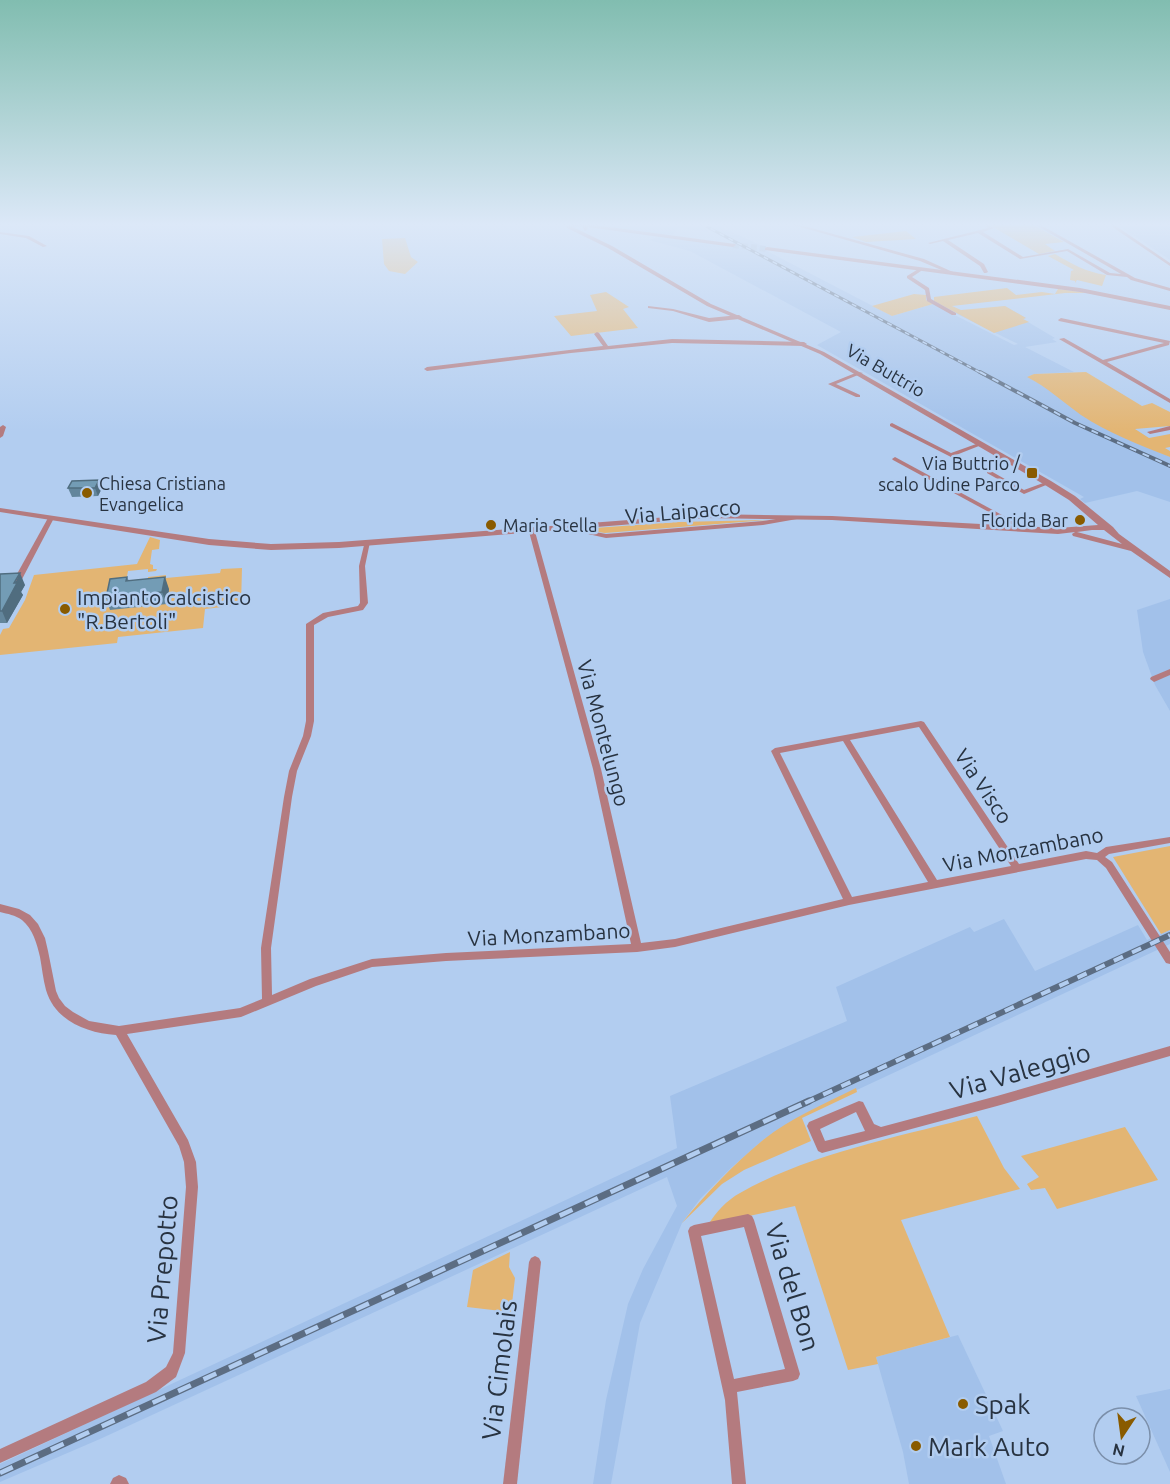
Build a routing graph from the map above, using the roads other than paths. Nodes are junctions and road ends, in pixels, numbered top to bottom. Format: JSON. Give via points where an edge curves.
{"nodes":[{"id":1,"x":690,"y":293,"type":"edge"},
{"id":2,"x":928,"y":293,"type":"edge"},
{"id":3,"x":1098,"y":293,"type":"edge"},
{"id":4,"x":650,"y":307,"type":"dead end"},
{"id":5,"x":1170,"y":308,"type":"edge"},
{"id":6,"x":954,"y":314,"type":"dead end"},
{"id":7,"x":739,"y":317,"type":"junction"},
{"id":8,"x":1061,"y":320,"type":"dead end"},
{"id":9,"x":597,"y":334,"type":"dead end"},
{"id":10,"x":1062,"y":339,"type":"dead end"},
{"id":11,"x":1170,"y":343,"type":"edge"},
{"id":12,"x":804,"y":344,"type":"junction"},
{"id":13,"x":606,"y":347,"type":"junction"},
{"id":14,"x":1102,"y":362,"type":"junction"},
{"id":15,"x":427,"y":369,"type":"dead end"},
{"id":16,"x":860,"y":373,"type":"junction"},
{"id":17,"x":858,"y":396,"type":"dead end"},
{"id":18,"x":1170,"y":401,"type":"edge"},
{"id":19,"x":892,"y":425,"type":"dead end"},
{"id":20,"x":3,"y":427,"type":"dead end"},
{"id":21,"x":1170,"y":428,"type":"edge"},
{"id":22,"x":1150,"y":432,"type":"dead end"},
{"id":23,"x":0,"y":436,"type":"edge"},
{"id":24,"x":981,"y":444,"type":"junction"},
{"id":25,"x":895,"y":459,"type":"dead end"},
{"id":26,"x":989,"y":472,"type":"dead end"},
{"id":27,"x":1048,"y":483,"type":"junction"},
{"id":28,"x":0,"y":510,"type":"edge"},
{"id":29,"x":801,"y":517,"type":"junction"},
{"id":30,"x":51,"y":518,"type":"junction"},
{"id":31,"x":570,"y":525,"type":"junction"},
{"id":32,"x":531,"y":528,"type":"junction"},
{"id":33,"x":1093,"y":528,"type":"junction"},
{"id":34,"x":1024,"y":529,"type":"junction"},
{"id":35,"x":1113,"y":532,"type":"junction"},
{"id":36,"x":367,"y":542,"type":"junction"},
{"id":37,"x":1103,"y":542,"type":"junction"},
{"id":38,"x":1142,"y":554,"type":"junction"},
{"id":39,"x":1170,"y":575,"type":"edge"},
{"id":40,"x":15,"y":583,"type":"edge"},
{"id":41,"x":1170,"y":672,"type":"edge"},
{"id":42,"x":1154,"y":679,"type":"dead end"},
{"id":43,"x":845,"y":738,"type":"junction"},
{"id":44,"x":1170,"y":840,"type":"edge"},
{"id":45,"x":1099,"y":857,"type":"junction"},
{"id":46,"x":1017,"y":868,"type":"junction"},
{"id":47,"x":934,"y":884,"type":"junction"},
{"id":48,"x":849,"y":901,"type":"junction"},
{"id":49,"x":0,"y":908,"type":"edge"},
{"id":50,"x":637,"y":948,"type":"junction"},
{"id":51,"x":1170,"y":960,"type":"edge"},
{"id":52,"x":267,"y":1002,"type":"junction"},
{"id":53,"x":119,"y":1031,"type":"junction"},
{"id":54,"x":1170,"y":1051,"type":"edge"},
{"id":55,"x":882,"y":1132,"type":"junction"},
{"id":56,"x":535,"y":1262,"type":"dead end"},
{"id":57,"x":729,"y":1387,"type":"junction"},
{"id":58,"x":0,"y":1456,"type":"edge"},
{"id":59,"x":510,"y":1484,"type":"edge"},
{"id":60,"x":739,"y":1484,"type":"edge"}],
"edges":[{"from":1,"to":7,"type":"street","name":"Via Buttrio"},
{"from":2,"to":6,"type":"street","via":[[929,300]]},
{"from":3,"to":5,"type":"street"},
{"from":4,"to":7,"type":"street","name":"Via Buttrio","via":[[709,320]]},
{"from":7,"to":12,"type":"street","name":"Via Buttrio"},
{"from":8,"to":11,"type":"street"},
{"from":9,"to":13,"type":"street"},
{"from":10,"to":14,"type":"street"},
{"from":11,"to":14,"type":"street"},
{"from":12,"to":13,"type":"street","via":[[688,341]]},
{"from":12,"to":16,"type":"street","name":"Via Buttrio"},
{"from":13,"to":15,"type":"street"},
{"from":14,"to":18,"type":"street"},
{"from":16,"to":17,"type":"street","via":[[831,384]]},
{"from":16,"to":24,"type":"street","name":"Via Buttrio"},
{"from":19,"to":24,"type":"street","via":[[951,455]]},
{"from":20,"to":23,"type":"street"},
{"from":21,"to":22,"type":"street"},
{"from":24,"to":27,"type":"street","name":"Via Buttrio"},
{"from":25,"to":34,"type":"street","name":"Via Laipacco"},
{"from":26,"to":27,"type":"street","via":[[1024,492]]},
{"from":27,"to":33,"type":"street","name":"Via Buttrio"},
{"from":28,"to":30,"type":"street","name":"Via Laipacco"},
{"from":29,"to":31,"type":"street","name":"Via Laipacco","via":[[707,516]]},
{"from":29,"to":31,"type":"street","name":"Via Laipacco","via":[[606,536],[572,529]]},
{"from":29,"to":34,"type":"street","name":"Via Laipacco"},
{"from":30,"to":36,"type":"street","name":"Via Laipacco","via":[[241,545],[301,547]]},
{"from":30,"to":40,"type":"street"},
{"from":31,"to":32,"type":"street","name":"Via Laipacco"},
{"from":32,"to":36,"type":"street","name":"Via Laipacco"},
{"from":32,"to":50,"type":"street","name":"Via Montelungo","via":[[597,769]]},
{"from":33,"to":34,"type":"street","name":"Via Laipacco"},
{"from":33,"to":35,"type":"street","name":"Via Buttrio"},
{"from":33,"to":37,"type":"street","name":"Via Buttrio"},
{"from":35,"to":37,"type":"street","via":[[1114,540]]},
{"from":35,"to":38,"type":"street","name":"Via Buttrio"},
{"from":36,"to":52,"type":"street","via":[[362,576],[364,603],[360,608],[326,615],[310,624],[310,721],[308,736],[292,771],[288,797],[266,948]]},
{"from":37,"to":38,"type":"street","name":"Via Buttrio"},
{"from":38,"to":39,"type":"street","name":"Via Buttrio"},
{"from":41,"to":42,"type":"street"},
{"from":43,"to":46,"type":"street","name":"Via Visco","via":[[921,724]]},
{"from":43,"to":47,"type":"street"},
{"from":43,"to":48,"type":"street","via":[[775,751]]},
{"from":44,"to":45,"type":"street","name":"Via Monzambano","via":[[1106,852]]},
{"from":45,"to":46,"type":"street","name":"Via Monzambano","via":[[1086,855]]},
{"from":45,"to":51,"type":"street","via":[[1109,866]]},
{"from":46,"to":47,"type":"street","name":"Via Monzambano"},
{"from":47,"to":48,"type":"street","name":"Via Monzambano"},
{"from":48,"to":50,"type":"street","name":"Via Monzambano","via":[[675,944]]},
{"from":49,"to":53,"type":"street","name":"Via Monzambano","via":[[18,913],[32,923],[42,941],[52,993],[63,1009],[81,1023]]},
{"from":50,"to":52,"type":"street","name":"Via Monzambano","via":[[372,963]]},
{"from":52,"to":53,"type":"street","name":"Via Monzambano","via":[[242,1012]]},
{"from":53,"to":58,"type":"street","name":"Via Prepotto","via":[[184,1144],[190,1162],[192,1187],[179,1353],[171,1372],[151,1387]]},
{"from":54,"to":55,"type":"street","name":"Via Valeggio"},
{"from":55,"to":55,"type":"street","name":"Via Valeggio","via":[[870,1128],[859,1106],[813,1126],[822,1147]]},
{"from":56,"to":59,"type":"street","name":"Via Cimolais"},
{"from":57,"to":57,"type":"street","name":"Via del Bon","via":[[694,1231],[748,1220],[793,1374]]},
{"from":57,"to":60,"type":"street","name":"Via del Bon"}]}
